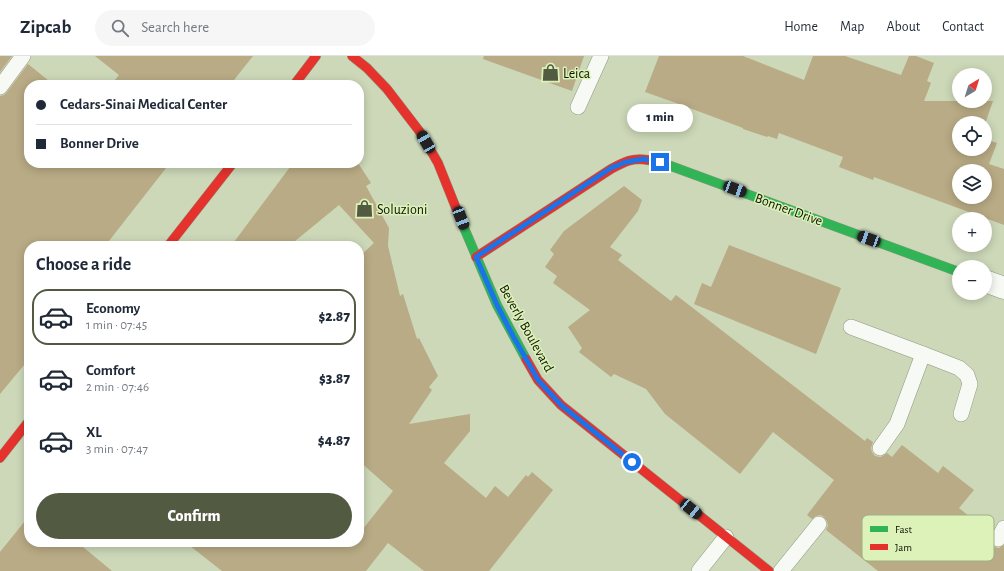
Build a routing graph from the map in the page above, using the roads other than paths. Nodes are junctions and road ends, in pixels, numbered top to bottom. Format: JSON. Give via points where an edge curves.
{"nodes":[{"id":1,"x":23,"y":56,"type":"edge"},
{"id":2,"x":316,"y":56,"type":"edge"},
{"id":3,"x":352,"y":56,"type":"edge"},
{"id":4,"x":600,"y":56,"type":"edge"},
{"id":5,"x":298,"y":80,"type":"edge"},
{"id":6,"x":0,"y":86,"type":"edge"},
{"id":7,"x":578,"y":107,"type":"dead end"},
{"id":8,"x":230,"y":168,"type":"edge"},
{"id":9,"x":172,"y":241,"type":"edge"},
{"id":10,"x":476,"y":257,"type":"junction"},
{"id":11,"x":952,"y":269,"type":"edge"},
{"id":12,"x":992,"y":284,"type":"edge"},
{"id":13,"x":1004,"y":288,"type":"edge"},
{"id":14,"x":851,"y":327,"type":"dead end"},
{"id":15,"x":924,"y":354,"type":"junction"},
{"id":16,"x":960,"y":414,"type":"dead end"},
{"id":17,"x":24,"y":427,"type":"edge"},
{"id":18,"x":880,"y":448,"type":"dead end"},
{"id":19,"x":0,"y":458,"type":"edge"},
{"id":20,"x":819,"y":524,"type":"dead end"},
{"id":21,"x":726,"y":537,"type":"junction"},
{"id":22,"x":699,"y":571,"type":"edge"},
{"id":23,"x":769,"y":571,"type":"edge"},
{"id":24,"x":781,"y":571,"type":"edge"}],
"edges":[{"from":1,"to":6,"type":"lane"},
{"from":2,"to":5,"type":"street"},
{"from":3,"to":10,"type":"street","name":"Beverly Boulevard","via":[[387,90],[420,132],[438,163]]},
{"from":4,"to":7,"type":"lane"},
{"from":8,"to":9,"type":"street"},
{"from":10,"to":11,"type":"street","name":"Bonner Drive","via":[[611,168],[643,159],[660,162]]},
{"from":10,"to":21,"type":"street","name":"Beverly Boulevard","via":[[497,305],[538,380],[561,405]]},
{"from":12,"to":13,"type":"street"},
{"from":14,"to":15,"type":"lane"},
{"from":15,"to":16,"type":"lane","via":[[959,368],[966,375],[970,384]]},
{"from":15,"to":18,"type":"lane","via":[[897,424]]},
{"from":17,"to":19,"type":"street"},
{"from":20,"to":24,"type":"lane"},
{"from":21,"to":22,"type":"lane"},
{"from":21,"to":23,"type":"street","name":"Beverly Boulevard"}]}
